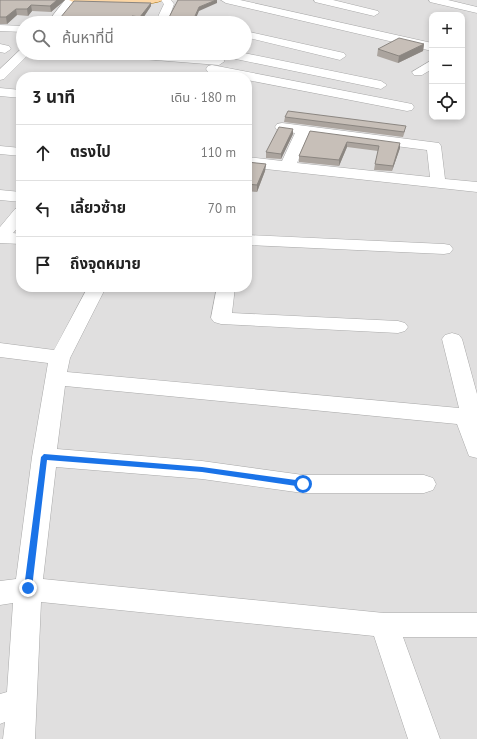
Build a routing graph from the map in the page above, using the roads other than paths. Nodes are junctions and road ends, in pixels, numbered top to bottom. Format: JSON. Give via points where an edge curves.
{"nodes":[{"id":1,"x":71,"y":0,"type":"edge"},
{"id":2,"x":75,"y":0,"type":"edge"},
{"id":3,"x":156,"y":0,"type":"edge"},
{"id":4,"x":166,"y":0,"type":"edge"},
{"id":5,"x":319,"y":0,"type":"edge"},
{"id":6,"x":434,"y":0,"type":"edge"},
{"id":7,"x":221,"y":2,"type":"edge"},
{"id":8,"x":361,"y":10,"type":"junction"},
{"id":9,"x":477,"y":10,"type":"edge"},
{"id":10,"x":374,"y":13,"type":"dead end"},
{"id":11,"x":240,"y":15,"type":"dead end"},
{"id":12,"x":58,"y":16,"type":"edge"},
{"id":13,"x":164,"y":16,"type":"edge"},
{"id":14,"x":333,"y":24,"type":"junction"},
{"id":15,"x":0,"y":28,"type":"edge"},
{"id":16,"x":16,"y":29,"type":"edge"},
{"id":17,"x":252,"y":36,"type":"edge"},
{"id":18,"x":429,"y":45,"type":"edge"},
{"id":19,"x":340,"y":56,"type":"dead end"},
{"id":20,"x":17,"y":60,"type":"edge"},
{"id":21,"x":187,"y":60,"type":"edge"},
{"id":22,"x":217,"y":63,"type":"edge"},
{"id":23,"x":429,"y":66,"type":"edge"},
{"id":24,"x":418,"y":72,"type":"dead end"},
{"id":25,"x":0,"y":76,"type":"edge"},
{"id":26,"x":381,"y":85,"type":"dead end"},
{"id":27,"x":0,"y":92,"type":"edge"},
{"id":28,"x":16,"y":94,"type":"edge"},
{"id":29,"x":407,"y":107,"type":"dead end"},
{"id":30,"x":282,"y":127,"type":"edge"},
{"id":31,"x":304,"y":130,"type":"junction"},
{"id":32,"x":0,"y":150,"type":"edge"},
{"id":33,"x":16,"y":152,"type":"edge"},
{"id":34,"x":252,"y":163,"type":"edge"},
{"id":35,"x":286,"y":167,"type":"junction"},
{"id":36,"x":438,"y":183,"type":"junction"},
{"id":37,"x":477,"y":187,"type":"edge"},
{"id":38,"x":0,"y":195,"type":"edge"},
{"id":39,"x":16,"y":197,"type":"edge"},
{"id":40,"x":16,"y":219,"type":"edge"},
{"id":41,"x":0,"y":238,"type":"edge"},
{"id":42,"x":16,"y":239,"type":"edge"},
{"id":43,"x":252,"y":240,"type":"edge"},
{"id":44,"x":444,"y":249,"type":"dead end"},
{"id":45,"x":95,"y":292,"type":"edge"},
{"id":46,"x":225,"y":292,"type":"edge"},
{"id":47,"x":398,"y":327,"type":"dead end"},
{"id":48,"x":452,"y":339,"type":"dead end"},
{"id":49,"x":0,"y":350,"type":"edge"},
{"id":50,"x":57,"y":368,"type":"junction"},
{"id":51,"x":472,"y":417,"type":"edge"},
{"id":52,"x":477,"y":450,"type":"edge"},
{"id":53,"x":44,"y":457,"type":"junction"},
{"id":54,"x":424,"y":484,"type":"dead end"},
{"id":55,"x":28,"y":588,"type":"junction"},
{"id":56,"x":0,"y":593,"type":"edge"},
{"id":57,"x":384,"y":625,"type":"junction"},
{"id":58,"x":477,"y":625,"type":"edge"},
{"id":59,"x":11,"y":705,"type":"edge"},
{"id":60,"x":19,"y":739,"type":"edge"},
{"id":61,"x":424,"y":739,"type":"edge"}],
"edges":[{"from":1,"to":12,"type":"street"},
{"from":2,"to":3,"type":"main road"},
{"from":4,"to":13,"type":"street","via":[[169,4]]},
{"from":5,"to":8,"type":"street"},
{"from":6,"to":9,"type":"street"},
{"from":7,"to":11,"type":"street","via":[[225,9]]},
{"from":7,"to":14,"type":"street"},
{"from":8,"to":10,"type":"street"},
{"from":8,"to":14,"type":"street"},
{"from":14,"to":18,"type":"street"},
{"from":15,"to":16,"type":"street"},
{"from":17,"to":19,"type":"street"},
{"from":20,"to":25,"type":"street"},
{"from":21,"to":22,"type":"street"},
{"from":22,"to":26,"type":"street"},
{"from":22,"to":29,"type":"street"},
{"from":23,"to":24,"type":"street"},
{"from":27,"to":28,"type":"street"},
{"from":30,"to":31,"type":"street"},
{"from":31,"to":35,"type":"street"},
{"from":31,"to":36,"type":"street","via":[[435,139]]},
{"from":32,"to":33,"type":"street"},
{"from":34,"to":35,"type":"street"},
{"from":35,"to":36,"type":"street"},
{"from":36,"to":37,"type":"street"},
{"from":38,"to":39,"type":"street"},
{"from":40,"to":41,"type":"street"},
{"from":41,"to":42,"type":"street"},
{"from":43,"to":44,"type":"street"},
{"from":45,"to":50,"type":"street"},
{"from":46,"to":47,"type":"street","via":[[221,318]]},
{"from":48,"to":51,"type":"street"},
{"from":49,"to":50,"type":"street"},
{"from":50,"to":51,"type":"street"},
{"from":50,"to":53,"type":"street"},
{"from":51,"to":52,"type":"street"},
{"from":53,"to":54,"type":"street","via":[[202,470],[303,484]]},
{"from":53,"to":55,"type":"street"},
{"from":55,"to":56,"type":"street"},
{"from":55,"to":57,"type":"street"},
{"from":55,"to":59,"type":"street"},
{"from":57,"to":58,"type":"street"},
{"from":57,"to":61,"type":"street"},
{"from":59,"to":60,"type":"street"}]}
